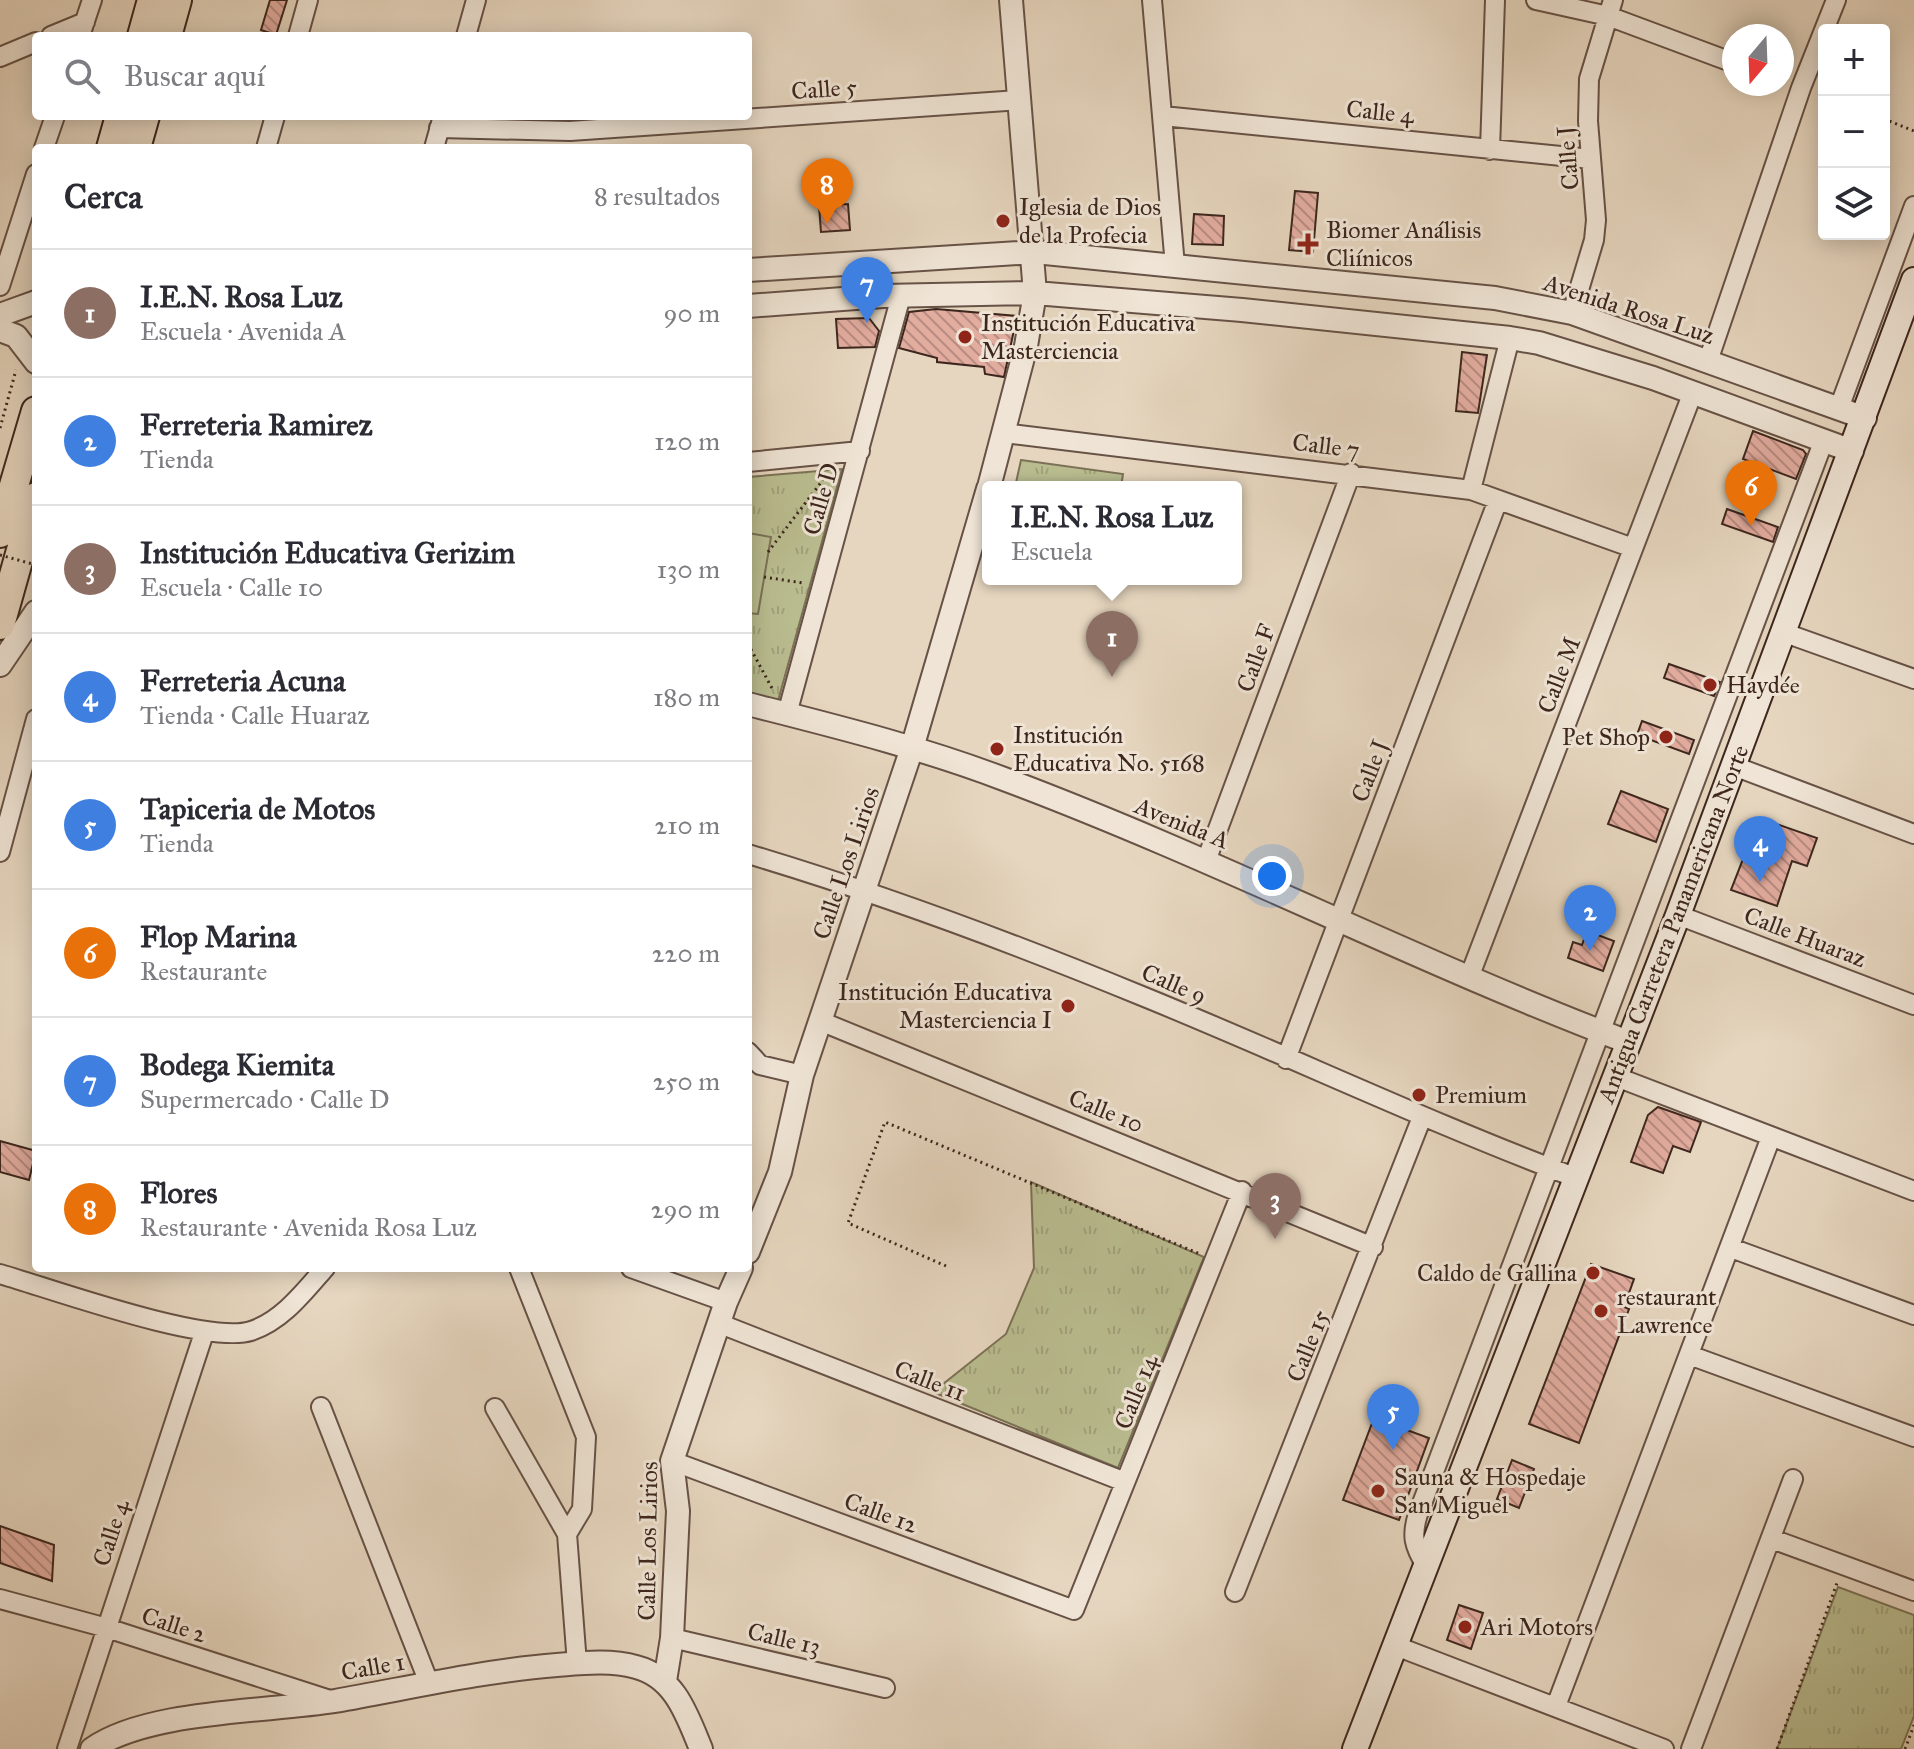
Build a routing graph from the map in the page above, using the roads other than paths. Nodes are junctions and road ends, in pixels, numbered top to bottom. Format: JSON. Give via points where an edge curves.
{"nodes":[{"id":1,"x":92,"y":0,"type":"edge"},
{"id":2,"x":152,"y":0,"type":"edge"},
{"id":3,"x":177,"y":0,"type":"edge"},
{"id":4,"x":308,"y":0,"type":"edge"},
{"id":5,"x":476,"y":0,"type":"edge"},
{"id":6,"x":1011,"y":0,"type":"edge"},
{"id":7,"x":1152,"y":0,"type":"edge"},
{"id":8,"x":1495,"y":0,"type":"edge"},
{"id":9,"x":1536,"y":0,"type":"edge"},
{"id":10,"x":1836,"y":0,"type":"edge"},
{"id":11,"x":1610,"y":8,"type":"edge"},
{"id":12,"x":83,"y":29,"type":"edge"},
{"id":13,"x":143,"y":32,"type":"edge"},
{"id":14,"x":168,"y":32,"type":"edge"},
{"id":15,"x":299,"y":32,"type":"edge"},
{"id":16,"x":467,"y":32,"type":"edge"},
{"id":17,"x":32,"y":44,"type":"edge"},
{"id":18,"x":0,"y":57,"type":"edge"},
{"id":19,"x":1722,"y":58,"type":"edge"},
{"id":20,"x":1794,"y":85,"type":"edge"},
{"id":21,"x":1801,"y":88,"type":"junction"},
{"id":22,"x":1020,"y":100,"type":"junction"},
{"id":23,"x":1163,"y":116,"type":"junction"},
{"id":24,"x":752,"y":118,"type":"edge"},
{"id":25,"x":54,"y":120,"type":"edge"},
{"id":26,"x":119,"y":120,"type":"edge"},
{"id":27,"x":144,"y":120,"type":"edge"},
{"id":28,"x":274,"y":120,"type":"edge"},
{"id":29,"x":730,"y":120,"type":"edge"},
{"id":30,"x":441,"y":122,"type":"edge"},
{"id":31,"x":45,"y":144,"type":"edge"},
{"id":32,"x":112,"y":144,"type":"edge"},
{"id":33,"x":137,"y":144,"type":"edge"},
{"id":34,"x":267,"y":144,"type":"edge"},
{"id":35,"x":435,"y":144,"type":"edge"},
{"id":36,"x":1490,"y":150,"type":"junction"},
{"id":37,"x":1591,"y":159,"type":"junction"},
{"id":38,"x":32,"y":186,"type":"edge"},
{"id":39,"x":1914,"y":206,"type":"edge"},
{"id":40,"x":1035,"y":252,"type":"junction"},
{"id":41,"x":1175,"y":266,"type":"junction"},
{"id":42,"x":752,"y":270,"type":"edge"},
{"id":43,"x":1913,"y":285,"type":"edge"},
{"id":44,"x":0,"y":286,"type":"edge"},
{"id":45,"x":1035,"y":293,"type":"junction"},
{"id":46,"x":901,"y":296,"type":"junction"},
{"id":47,"x":32,"y":303,"type":"edge"},
{"id":48,"x":752,"y":306,"type":"edge"},
{"id":49,"x":1572,"y":313,"type":"junction"},
{"id":50,"x":0,"y":315,"type":"edge"},
{"id":51,"x":0,"y":330,"type":"edge"},
{"id":52,"x":1510,"y":338,"type":"junction"},
{"id":53,"x":27,"y":361,"type":"edge"},
{"id":54,"x":1708,"y":361,"type":"junction"},
{"id":55,"x":1693,"y":392,"type":"junction"},
{"id":56,"x":1839,"y":408,"type":"junction"},
{"id":57,"x":1865,"y":418,"type":"junction"},
{"id":58,"x":32,"y":425,"type":"edge"},
{"id":59,"x":1004,"y":433,"type":"junction"},
{"id":60,"x":1824,"y":440,"type":"junction"},
{"id":61,"x":1852,"y":451,"type":"junction"},
{"id":62,"x":852,"y":452,"type":"junction"},
{"id":63,"x":752,"y":462,"type":"edge"},
{"id":64,"x":1351,"y":473,"type":"junction"},
{"id":65,"x":990,"y":481,"type":"edge"},
{"id":66,"x":1471,"y":490,"type":"junction"},
{"id":67,"x":1498,"y":500,"type":"junction"},
{"id":68,"x":982,"y":509,"type":"edge"},
{"id":69,"x":32,"y":511,"type":"edge"},
{"id":70,"x":0,"y":533,"type":"edge"},
{"id":71,"x":1633,"y":548,"type":"junction"},
{"id":72,"x":32,"y":618,"type":"edge"},
{"id":73,"x":0,"y":625,"type":"edge"},
{"id":74,"x":1785,"y":633,"type":"junction"},
{"id":75,"x":0,"y":665,"type":"edge"},
{"id":76,"x":1914,"y":679,"type":"edge"},
{"id":77,"x":752,"y":705,"type":"edge"},
{"id":78,"x":787,"y":714,"type":"junction"},
{"id":79,"x":32,"y":734,"type":"edge"},
{"id":80,"x":912,"y":748,"type":"junction"},
{"id":81,"x":1734,"y":766,"type":"junction"},
{"id":82,"x":1914,"y":834,"type":"edge"},
{"id":83,"x":0,"y":852,"type":"edge"},
{"id":84,"x":752,"y":855,"type":"edge"},
{"id":85,"x":1206,"y":861,"type":"junction"},
{"id":86,"x":865,"y":889,"type":"junction"},
{"id":87,"x":1678,"y":915,"type":"junction"},
{"id":88,"x":1339,"y":919,"type":"junction"},
{"id":89,"x":1470,"y":975,"type":"junction"},
{"id":90,"x":1914,"y":1005,"type":"edge"},
{"id":91,"x":820,"y":1021,"type":"junction"},
{"id":92,"x":1601,"y":1032,"type":"junction"},
{"id":93,"x":1628,"y":1042,"type":"junction"},
{"id":94,"x":752,"y":1056,"type":"edge"},
{"id":95,"x":1286,"y":1059,"type":"junction"},
{"id":96,"x":802,"y":1075,"type":"junction"},
{"id":97,"x":1614,"y":1076,"type":"junction"},
{"id":98,"x":1422,"y":1117,"type":"junction"},
{"id":99,"x":1771,"y":1137,"type":"junction"},
{"id":100,"x":1549,"y":1167,"type":"junction"},
{"id":101,"x":1574,"y":1177,"type":"junction"},
{"id":102,"x":1242,"y":1191,"type":"junction"},
{"id":103,"x":1914,"y":1191,"type":"edge"},
{"id":104,"x":752,"y":1242,"type":"edge"},
{"id":105,"x":1373,"y":1247,"type":"junction"},
{"id":106,"x":1731,"y":1248,"type":"junction"},
{"id":107,"x":322,"y":1272,"type":"edge"},
{"id":108,"x":521,"y":1272,"type":"edge"},
{"id":109,"x":639,"y":1272,"type":"edge"},
{"id":110,"x":739,"y":1272,"type":"edge"},
{"id":111,"x":0,"y":1274,"type":"edge"},
{"id":112,"x":722,"y":1313,"type":"junction"},
{"id":113,"x":1914,"y":1315,"type":"edge"},
{"id":114,"x":204,"y":1333,"type":"junction"},
{"id":115,"x":1692,"y":1356,"type":"junction"},
{"id":116,"x":321,"y":1407,"type":"dead end"},
{"id":117,"x":495,"y":1408,"type":"dead end"},
{"id":118,"x":1914,"y":1437,"type":"edge"},
{"id":119,"x":672,"y":1461,"type":"junction"},
{"id":120,"x":1793,"y":1479,"type":"dead end"},
{"id":121,"x":1125,"y":1482,"type":"junction"},
{"id":122,"x":567,"y":1534,"type":"junction"},
{"id":123,"x":1772,"y":1539,"type":"junction"},
{"id":124,"x":1426,"y":1566,"type":"junction"},
{"id":125,"x":1914,"y":1591,"type":"edge"},
{"id":126,"x":1235,"y":1592,"type":"dead end"},
{"id":127,"x":0,"y":1599,"type":"edge"},
{"id":128,"x":1074,"y":1610,"type":"joint"},
{"id":129,"x":107,"y":1628,"type":"junction"},
{"id":130,"x":672,"y":1638,"type":"junction"},
{"id":131,"x":1396,"y":1646,"type":"junction"},
{"id":132,"x":577,"y":1664,"type":"junction"},
{"id":133,"x":665,"y":1681,"type":"junction"},
{"id":134,"x":429,"y":1683,"type":"junction"},
{"id":135,"x":885,"y":1688,"type":"dead end"},
{"id":136,"x":333,"y":1701,"type":"junction"},
{"id":137,"x":1556,"y":1706,"type":"junction"},
{"id":138,"x":67,"y":1749,"type":"edge"},
{"id":139,"x":92,"y":1749,"type":"edge"},
{"id":140,"x":701,"y":1749,"type":"edge"},
{"id":141,"x":1355,"y":1749,"type":"edge"},
{"id":142,"x":1664,"y":1749,"type":"edge"},
{"id":143,"x":1691,"y":1749,"type":"edge"}],
"edges":[{"from":1,"to":12,"type":"street"},
{"from":2,"to":13,"type":"highway"},
{"from":3,"to":14,"type":"highway"},
{"from":4,"to":15,"type":"street"},
{"from":5,"to":16,"type":"street"},
{"from":6,"to":22,"type":"street"},
{"from":7,"to":23,"type":"street"},
{"from":8,"to":36,"type":"street"},
{"from":9,"to":11,"type":"street"},
{"from":10,"to":21,"type":"street"},
{"from":11,"to":19,"type":"street"},
{"from":11,"to":37,"type":"street","name":"Calle J","via":[[1589,79]]},
{"from":17,"to":18,"type":"street"},
{"from":20,"to":21,"type":"street"},
{"from":21,"to":54,"type":"street"},
{"from":22,"to":24,"type":"street","name":"Calle 5"},
{"from":22,"to":40,"type":"street"},
{"from":23,"to":36,"type":"street","name":"Calle 4"},
{"from":23,"to":41,"type":"street"},
{"from":25,"to":31,"type":"street"},
{"from":26,"to":32,"type":"highway"},
{"from":27,"to":33,"type":"highway"},
{"from":28,"to":34,"type":"street"},
{"from":29,"to":30,"type":"street","name":"Calle 5","via":[[570,131]]},
{"from":30,"to":35,"type":"street"},
{"from":36,"to":37,"type":"street","name":"Calle 4"},
{"from":37,"to":49,"type":"street","name":"Calle J","via":[[1594,240]]},
{"from":38,"to":44,"type":"street"},
{"from":39,"to":56,"type":"street"},
{"from":40,"to":41,"type":"street","name":"Avenida Rosa Luz"},
{"from":40,"to":42,"type":"street","name":"Avenida Rosa Luz"},
{"from":40,"to":45,"type":"street","name":"Calle Los Lirios"},
{"from":41,"to":49,"type":"street","name":"Avenida Rosa Luz","via":[[1495,298]]},
{"from":43,"to":57,"type":"main road","name":"Antigua Carretera Panamericana Norte"},
{"from":45,"to":46,"type":"street"},
{"from":45,"to":52,"type":"street"},
{"from":45,"to":59,"type":"street","name":"Calle Los Lirios"},
{"from":46,"to":48,"type":"street"},
{"from":46,"to":62,"type":"street","name":"Calle D"},
{"from":47,"to":50,"type":"street"},
{"from":49,"to":54,"type":"street","name":"Avenida Rosa Luz"},
{"from":51,"to":53,"type":"street","via":[[16,336]]},
{"from":52,"to":55,"type":"street"},
{"from":52,"to":66,"type":"street"},
{"from":54,"to":56,"type":"street","name":"Avenida Rosa Luz"},
{"from":55,"to":60,"type":"street"},
{"from":55,"to":71,"type":"street","name":"Calle M"},
{"from":56,"to":57,"type":"street","name":"Avenida Rosa Luz"},
{"from":57,"to":61,"type":"main road","name":"Antigua Carretera Panamericana Norte"},
{"from":58,"to":70,"type":"highway"},
{"from":59,"to":64,"type":"street","name":"Calle 7"},
{"from":59,"to":65,"type":"street","name":"Calle Los Lirios"},
{"from":60,"to":61,"type":"street"},
{"from":60,"to":92,"type":"street","name":"Antigua Carretera Panamericana Norte"},
{"from":61,"to":74,"type":"main road","name":"Antigua Carretera Panamericana Norte"},
{"from":62,"to":63,"type":"street"},
{"from":62,"to":78,"type":"street","name":"Calle D"},
{"from":64,"to":66,"type":"street","name":"Calle 7"},
{"from":64,"to":85,"type":"street","name":"Calle F"},
{"from":66,"to":67,"type":"street","name":"Calle 7"},
{"from":67,"to":71,"type":"street","name":"Calle 7"},
{"from":67,"to":88,"type":"street","name":"Calle J"},
{"from":68,"to":80,"type":"street","name":"Calle Los Lirios"},
{"from":69,"to":73,"type":"highway"},
{"from":71,"to":89,"type":"street","name":"Calle M"},
{"from":72,"to":75,"type":"street"},
{"from":74,"to":76,"type":"street"},
{"from":74,"to":81,"type":"main road","name":"Antigua Carretera Panamericana Norte"},
{"from":77,"to":78,"type":"street","name":"Avenida A"},
{"from":78,"to":80,"type":"street","name":"Avenida A"},
{"from":79,"to":83,"type":"street"},
{"from":80,"to":85,"type":"street","name":"Avenida A","via":[[1002,778]]},
{"from":80,"to":86,"type":"street","name":"Calle Los Lirios"},
{"from":81,"to":82,"type":"street"},
{"from":81,"to":87,"type":"main road","name":"Antigua Carretera Panamericana Norte"},
{"from":84,"to":86,"type":"street","name":"Calle 9"},
{"from":85,"to":88,"type":"street","name":"Avenida A"},
{"from":86,"to":91,"type":"street","name":"Calle Los Lirios"},
{"from":86,"to":95,"type":"street","name":"Calle 9"},
{"from":87,"to":90,"type":"street","name":"Calle Huaraz"},
{"from":87,"to":93,"type":"main road","name":"Antigua Carretera Panamericana Norte"},
{"from":88,"to":89,"type":"street","name":"Avenida A"},
{"from":88,"to":95,"type":"street","name":"Calle J"},
{"from":89,"to":92,"type":"street","name":"Avenida A"},
{"from":91,"to":96,"type":"street","name":"Calle Los Lirios"},
{"from":91,"to":102,"type":"street","name":"Calle 10"},
{"from":92,"to":93,"type":"street","name":"Avenida A"},
{"from":92,"to":100,"type":"street","name":"Antigua Carretera Panamericana Norte"},
{"from":93,"to":97,"type":"main road","name":"Antigua Carretera Panamericana Norte"},
{"from":94,"to":96,"type":"street","via":[[760,1065]]},
{"from":95,"to":98,"type":"street","name":"Calle 9"},
{"from":96,"to":104,"type":"street","name":"Calle Los Lirios","via":[[780,1172]]},
{"from":97,"to":99,"type":"street"},
{"from":97,"to":101,"type":"main road","name":"Antigua Carretera Panamericana Norte"},
{"from":98,"to":100,"type":"street","name":"Calle 9"},
{"from":98,"to":105,"type":"street","name":"Calle 15"},
{"from":99,"to":103,"type":"street"},
{"from":99,"to":106,"type":"street"},
{"from":100,"to":101,"type":"street","name":"Calle 9"},
{"from":100,"to":124,"type":"street","name":"Antigua Carretera Panamericana Norte","via":[[1412,1532]]},
{"from":101,"to":124,"type":"main road","name":"Antigua Carretera Panamericana Norte"},
{"from":102,"to":105,"type":"street","name":"Calle 10"},
{"from":102,"to":121,"type":"street","name":"Calle 14"},
{"from":105,"to":126,"type":"street","name":"Calle 15"},
{"from":106,"to":113,"type":"street"},
{"from":106,"to":115,"type":"street"},
{"from":107,"to":114,"type":"street","via":[[263,1326],[236,1335]]},
{"from":108,"to":122,"type":"street","via":[[586,1437],[582,1509]]},
{"from":109,"to":112,"type":"street","name":"Calle 11"},
{"from":110,"to":112,"type":"street","name":"Calle Los Lirios"},
{"from":111,"to":114,"type":"street"},
{"from":112,"to":119,"type":"street","name":"Calle Los Lirios"},
{"from":112,"to":121,"type":"street","name":"Calle 11"},
{"from":114,"to":129,"type":"street","name":"Calle 4"},
{"from":115,"to":118,"type":"street"},
{"from":115,"to":137,"type":"street"},
{"from":116,"to":134,"type":"street"},
{"from":117,"to":122,"type":"street"},
{"from":119,"to":128,"type":"street","name":"Calle 12"},
{"from":119,"to":130,"type":"street","name":"Calle Los Lirios","via":[[678,1511]]},
{"from":120,"to":123,"type":"street"},
{"from":121,"to":128,"type":"street","name":"Calle 14"},
{"from":122,"to":132,"type":"street"},
{"from":123,"to":125,"type":"street"},
{"from":123,"to":143,"type":"street"},
{"from":124,"to":131,"type":"main road","name":"Antigua Carretera Panamericana Norte"},
{"from":127,"to":129,"type":"street","name":"Calle 2"},
{"from":129,"to":136,"type":"street","name":"Calle 2"},
{"from":129,"to":138,"type":"street","name":"Calle 4"},
{"from":130,"to":133,"type":"street","name":"Calle Los Lirios"},
{"from":130,"to":135,"type":"street","name":"Calle 13"},
{"from":131,"to":137,"type":"street"},
{"from":131,"to":141,"type":"main road","name":"Antigua Carretera Panamericana Norte"},
{"from":132,"to":133,"type":"street","name":"Calle 1","via":[[635,1666]]},
{"from":132,"to":134,"type":"street","name":"Calle 1"},
{"from":133,"to":140,"type":"street"},
{"from":134,"to":136,"type":"street","name":"Calle 1"},
{"from":136,"to":139,"type":"street","name":"Calle 1","via":[[156,1723]]},
{"from":137,"to":142,"type":"street"}]}
